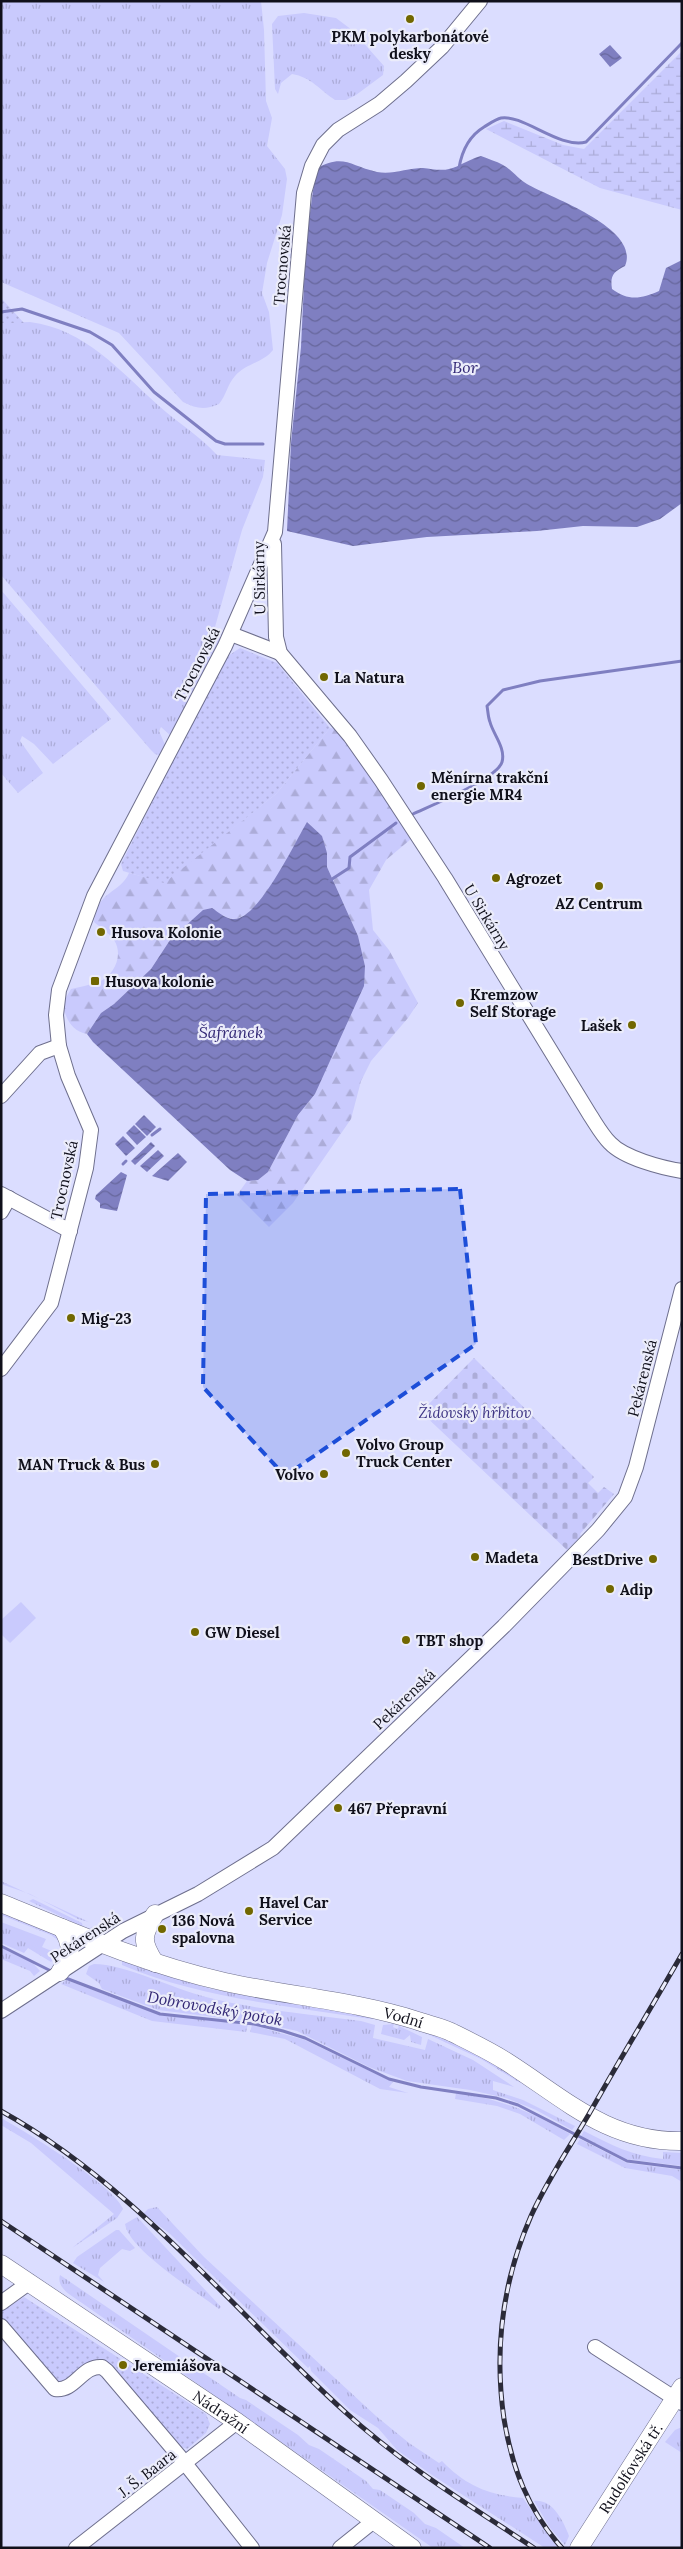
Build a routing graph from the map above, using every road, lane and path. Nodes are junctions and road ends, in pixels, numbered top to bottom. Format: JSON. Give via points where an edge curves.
{"nodes":[{"id":1,"x":480,"y":1,"type":"edge"},
{"id":2,"x":275,"y":532,"type":"junction"},
{"id":3,"x":231,"y":634,"type":"junction"},
{"id":4,"x":280,"y":653,"type":"junction"},
{"id":5,"x":60,"y":1046,"type":"junction"},
{"id":6,"x":1,"y":1096,"type":"edge"},
{"id":7,"x":682,"y":1171,"type":"edge"},
{"id":8,"x":5,"y":1196,"type":"edge"},
{"id":9,"x":1,"y":1212,"type":"edge"},
{"id":10,"x":70,"y":1231,"type":"junction"},
{"id":11,"x":682,"y":1290,"type":"edge"},
{"id":12,"x":3,"y":1363,"type":"edge"},
{"id":13,"x":1,"y":1903,"type":"edge"},
{"id":14,"x":155,"y":1914,"type":"junction"},
{"id":15,"x":62,"y":1928,"type":"junction"},
{"id":16,"x":104,"y":1943,"type":"junction"},
{"id":17,"x":155,"y":1963,"type":"junction"},
{"id":18,"x":62,"y":1970,"type":"junction"},
{"id":19,"x":1,"y":2011,"type":"edge"},
{"id":20,"x":682,"y":2141,"type":"edge"},
{"id":21,"x":1,"y":2264,"type":"edge"},
{"id":22,"x":30,"y":2282,"type":"junction"},
{"id":23,"x":1,"y":2303,"type":"edge"},
{"id":24,"x":1,"y":2326,"type":"edge"},
{"id":25,"x":595,"y":2347,"type":"dead end"},
{"id":26,"x":679,"y":2396,"type":"edge"},
{"id":27,"x":236,"y":2422,"type":"junction"},
{"id":28,"x":186,"y":2463,"type":"junction"},
{"id":29,"x":375,"y":2520,"type":"junction"},
{"id":30,"x":76,"y":2548,"type":"edge"},
{"id":31,"x":252,"y":2548,"type":"edge"},
{"id":32,"x":340,"y":2548,"type":"edge"},
{"id":33,"x":412,"y":2548,"type":"edge"},
{"id":34,"x":579,"y":2548,"type":"edge"}],
"edges":[{"from":1,"to":2,"type":"street","name":"Trocnovská","via":[[442,46],[406,81],[328,140],[312,166],[304,193]]},
{"from":2,"to":3,"type":"street","name":"Trocnovská"},
{"from":2,"to":4,"type":"street","name":"U Sirkárny","via":[[276,638]]},
{"from":3,"to":4,"type":"street","name":"U Sirkárny"},
{"from":3,"to":5,"type":"street","name":"Trocnovská","via":[[94,896],[58,990],[56,1015]]},
{"from":4,"to":7,"type":"street","name":"U Sirkárny","via":[[350,736],[381,780],[611,1144],[666,1169]]},
{"from":5,"to":6,"type":"street","via":[[40,1053]]},
{"from":5,"to":10,"type":"street","name":"Trocnovská","via":[[68,1076],[91,1130],[86,1168]]},
{"from":8,"to":9,"type":"street"},
{"from":8,"to":10,"type":"street"},
{"from":10,"to":12,"type":"street","name":"Trocnovská","via":[[51,1303]]},
{"from":11,"to":14,"type":"street","name":"Pekárenská","via":[[636,1467],[625,1497],[613,1514],[504,1626],[273,1848],[230,1877]]},
{"from":13,"to":15,"type":"main road","name":"Vodní"},
{"from":14,"to":16,"type":"street","name":"Pekárenská"},
{"from":14,"to":17,"type":"main road","via":[[146,1928],[144,1943]]},
{"from":15,"to":16,"type":"main road","name":"Vodní"},
{"from":15,"to":18,"type":"main road","via":[[70,1942],[70,1956]]},
{"from":16,"to":17,"type":"main road","name":"Vodní"},
{"from":16,"to":18,"type":"street","name":"Pekárenská"},
{"from":17,"to":20,"type":"main road","name":"Vodní","via":[[228,1983],[383,2010],[450,2032],[505,2061],[570,2106],[612,2129],[647,2139]]},
{"from":18,"to":19,"type":"street","name":"Pekárenská"},
{"from":21,"to":22,"type":"main road","name":"Nádražní"},
{"from":22,"to":23,"type":"street"},
{"from":22,"to":27,"type":"main road","name":"Nádražní"},
{"from":24,"to":28,"type":"street","via":[[55,2389],[69,2387],[91,2368],[102,2367]]},
{"from":25,"to":26,"type":"street"},
{"from":26,"to":34,"type":"main road","name":"Rudolfovská tř."},
{"from":27,"to":28,"type":"street","name":"J. Š. Baara"},
{"from":27,"to":29,"type":"main road","name":"Nádražní"},
{"from":28,"to":30,"type":"street","name":"J. Š. Baara"},
{"from":28,"to":31,"type":"street"},
{"from":29,"to":32,"type":"street"},
{"from":29,"to":33,"type":"main road","name":"Nádražní"}]}
